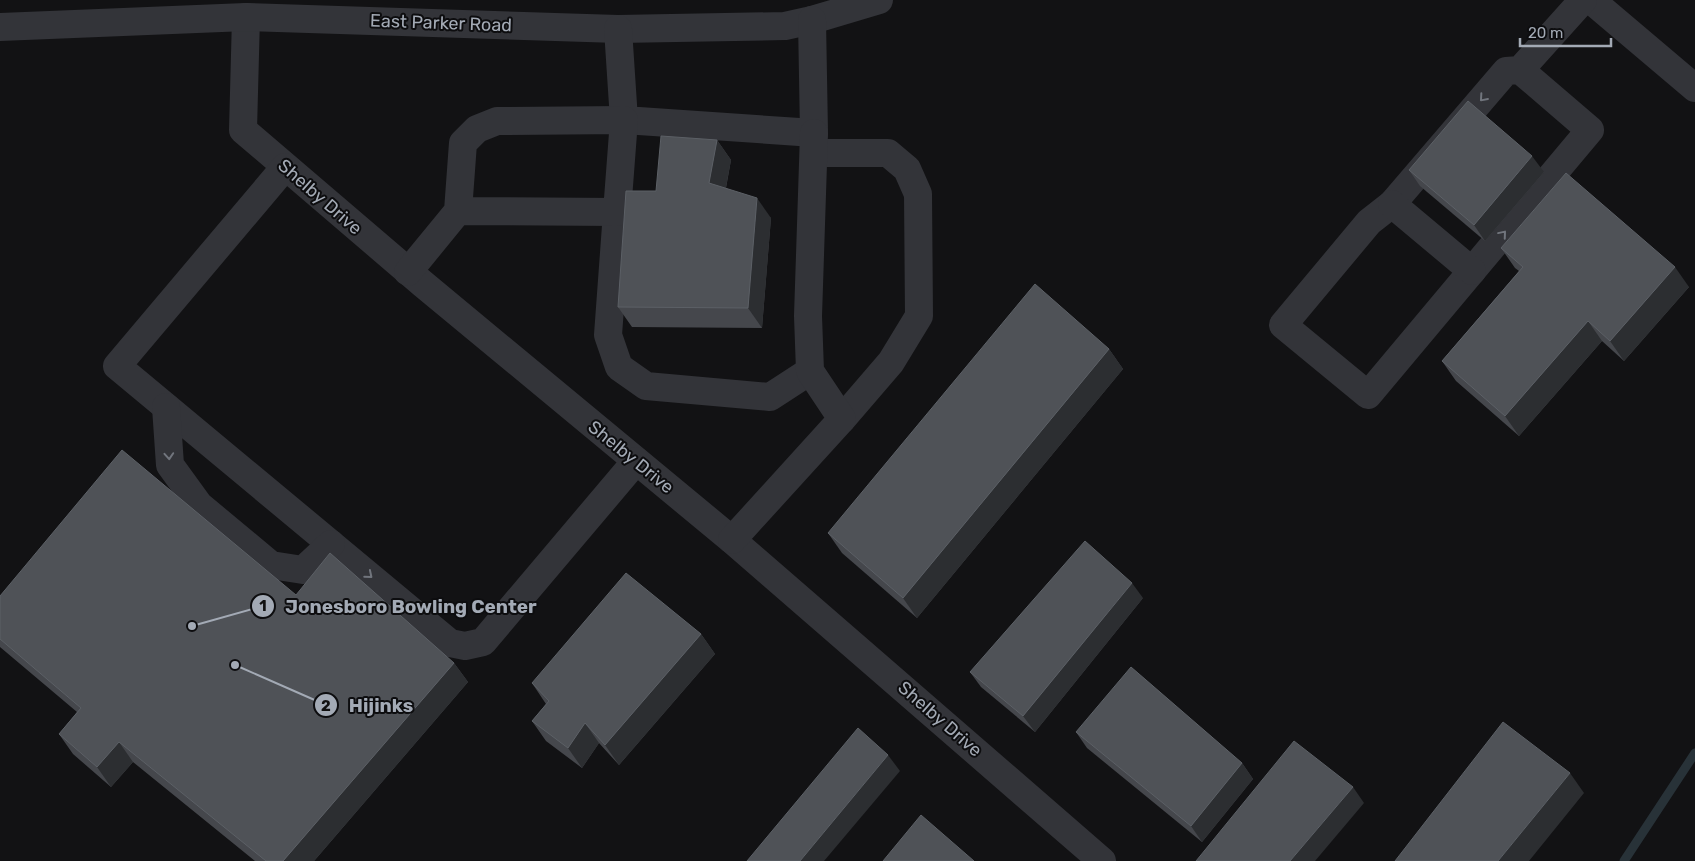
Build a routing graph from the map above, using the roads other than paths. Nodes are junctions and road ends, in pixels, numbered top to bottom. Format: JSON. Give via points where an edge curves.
{"nodes":[{"id":1,"x":879,"y":0,"type":"edge"},
{"id":2,"x":1583,"y":0,"type":"edge"},
{"id":3,"x":1591,"y":0,"type":"edge"},
{"id":4,"x":246,"y":17,"type":"junction"},
{"id":5,"x":812,"y":20,"type":"junction"},
{"id":6,"x":0,"y":27,"type":"edge"},
{"id":7,"x":618,"y":29,"type":"junction"},
{"id":8,"x":1520,"y":70,"type":"junction"},
{"id":9,"x":1695,"y":88,"type":"edge"},
{"id":10,"x":624,"y":120,"type":"junction"},
{"id":11,"x":814,"y":143,"type":"junction"},
{"id":12,"x":285,"y":167,"type":"junction"},
{"id":13,"x":1392,"y":204,"type":"junction"},
{"id":14,"x":458,"y":211,"type":"junction"},
{"id":15,"x":617,"y":212,"type":"junction"},
{"id":16,"x":1472,"y":271,"type":"junction"},
{"id":17,"x":408,"y":272,"type":"junction"},
{"id":18,"x":810,"y":371,"type":"junction"},
{"id":19,"x":166,"y":407,"type":"junction"},
{"id":20,"x":842,"y":419,"type":"junction"},
{"id":21,"x":636,"y":461,"type":"junction"},
{"id":22,"x":732,"y":540,"type":"junction"},
{"id":23,"x":331,"y":544,"type":"junction"},
{"id":24,"x":1102,"y":861,"type":"edge"}],
"edges":[{"from":1,"to":5,"type":"street","name":"East Parker Road"},
{"from":2,"to":8,"type":"street"},
{"from":3,"to":9,"type":"street"},
{"from":4,"to":6,"type":"street","name":"East Parker Road"},
{"from":4,"to":7,"type":"street","name":"East Parker Road"},
{"from":4,"to":12,"type":"street","name":"Shelby Drive","via":[[243,130]]},
{"from":5,"to":7,"type":"street","name":"East Parker Road","via":[[785,26]]},
{"from":5,"to":11,"type":"street"},
{"from":7,"to":10,"type":"street"},
{"from":8,"to":13,"type":"street","one_way":true,"via":[[1506,71]]},
{"from":16,"to":8,"type":"street","one_way":true,"via":[[1590,130]]},
{"from":10,"to":11,"type":"street"},
{"from":10,"to":14,"type":"street","via":[[497,121],[478,129],[463,143]]},
{"from":10,"to":15,"type":"street"},
{"from":11,"to":18,"type":"street","via":[[808,316]]},
{"from":11,"to":20,"type":"street","via":[[888,153],[907,169],[918,194],[919,316],[891,362]]},
{"from":12,"to":17,"type":"street","name":"Shelby Drive"},
{"from":12,"to":19,"type":"street","via":[[117,366]]},
{"from":13,"to":16,"type":"street"},
{"from":13,"to":16,"type":"street","via":[[1369,222],[1283,325],[1368,395]]},
{"from":14,"to":15,"type":"street"},
{"from":14,"to":17,"type":"street"},
{"from":15,"to":18,"type":"street","via":[[608,335],[619,367],[646,386],[770,398]]},
{"from":17,"to":21,"type":"street","name":"Shelby Drive"},
{"from":18,"to":20,"type":"street"},
{"from":19,"to":23,"type":"street"},
{"from":19,"to":23,"type":"street","one_way":true,"via":[[170,465],[199,505],[271,565],[303,570]]},
{"from":20,"to":22,"type":"street"},
{"from":21,"to":22,"type":"street","name":"Shelby Drive"},
{"from":23,"to":21,"type":"street","one_way":true,"via":[[450,643],[465,646],[483,642]]},
{"from":22,"to":24,"type":"street","name":"Shelby Drive"}]}
